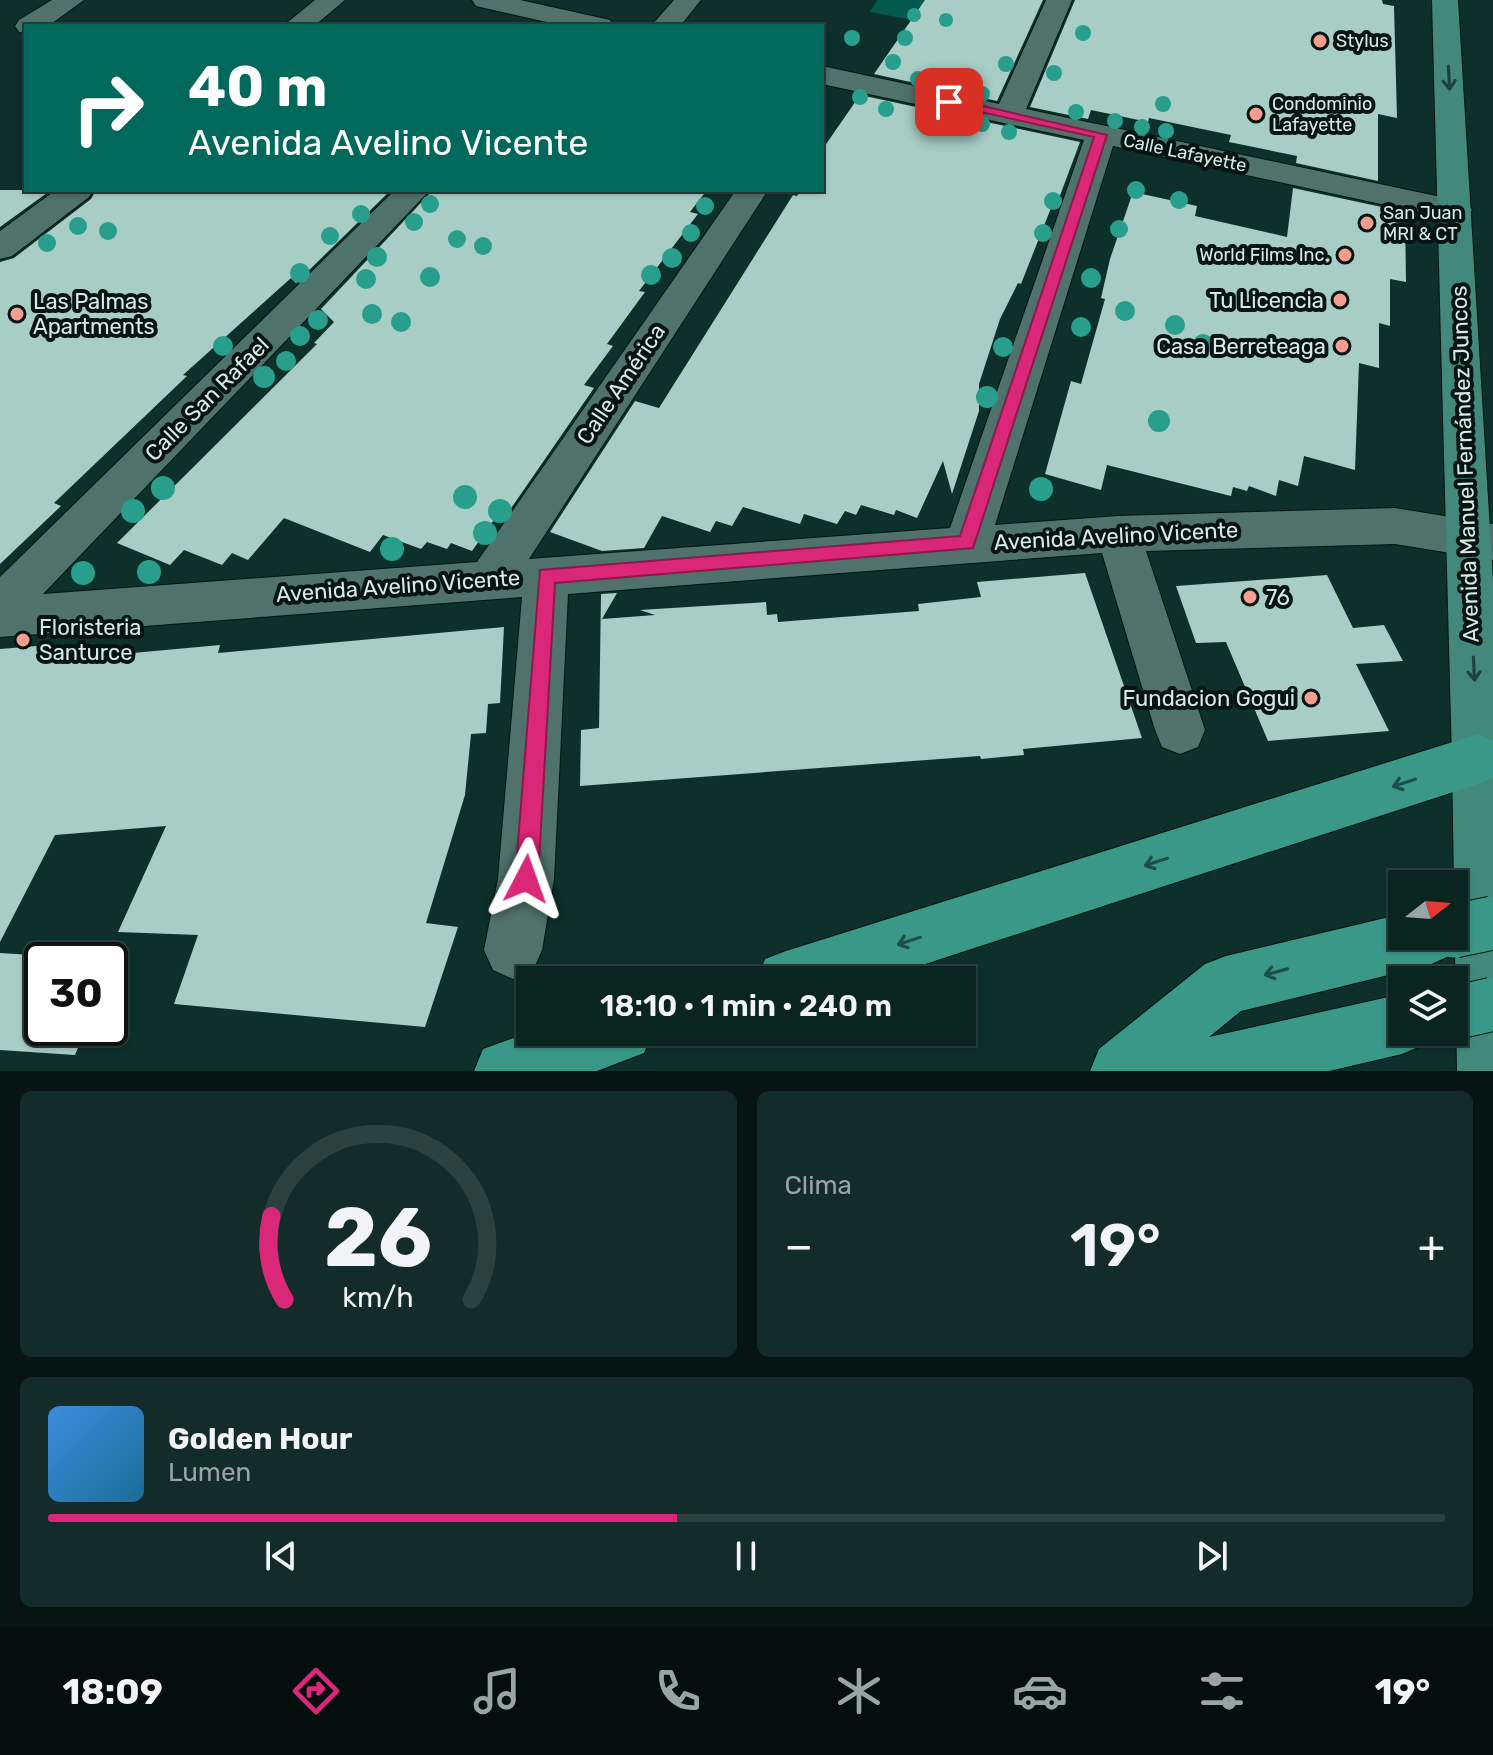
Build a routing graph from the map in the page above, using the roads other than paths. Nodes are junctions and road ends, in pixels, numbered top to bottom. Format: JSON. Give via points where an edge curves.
{"nodes":[{"id":1,"x":41,"y":0,"type":"edge"},
{"id":2,"x":71,"y":0,"type":"edge"},
{"id":3,"x":332,"y":0,"type":"edge"},
{"id":4,"x":485,"y":0,"type":"edge"},
{"id":5,"x":688,"y":0,"type":"edge"},
{"id":6,"x":1059,"y":0,"type":"edge"},
{"id":7,"x":1445,"y":0,"type":"edge"},
{"id":8,"x":23,"y":21,"type":"edge"},
{"id":9,"x":300,"y":24,"type":"edge"},
{"id":10,"x":582,"y":24,"type":"edge"},
{"id":11,"x":667,"y":24,"type":"edge"},
{"id":12,"x":0,"y":44,"type":"edge"},
{"id":13,"x":824,"y":79,"type":"edge"},
{"id":14,"x":1009,"y":115,"type":"junction"},
{"id":15,"x":1101,"y":135,"type":"junction"},
{"id":16,"x":74,"y":192,"type":"edge"},
{"id":17,"x":412,"y":192,"type":"edge"},
{"id":18,"x":751,"y":192,"type":"edge"},
{"id":19,"x":1455,"y":210,"type":"junction"},
{"id":20,"x":0,"y":248,"type":"edge"},
{"id":21,"x":1118,"y":534,"type":"junction"},
{"id":22,"x":1480,"y":539,"type":"edge"},
{"id":23,"x":967,"y":543,"type":"junction"},
{"id":24,"x":546,"y":576,"type":"junction"},
{"id":25,"x":491,"y":579,"type":"junction"},
{"id":26,"x":0,"y":607,"type":"edge"},
{"id":27,"x":0,"y":617,"type":"edge"},
{"id":28,"x":1180,"y":730,"type":"dead end"},
{"id":29,"x":1478,"y":759,"type":"junction"},
{"id":30,"x":1493,"y":923,"type":"edge"},
{"id":31,"x":1468,"y":928,"type":"edge"},
{"id":32,"x":1388,"y":945,"type":"edge"},
{"id":33,"x":513,"y":950,"type":"dead end"},
{"id":34,"x":830,"y":966,"type":"edge"},
{"id":35,"x":1493,"y":1004,"type":"edge"},
{"id":36,"x":1468,"y":1010,"type":"edge"},
{"id":37,"x":1388,"y":1027,"type":"edge"},
{"id":38,"x":581,"y":1046,"type":"edge"},
{"id":39,"x":505,"y":1071,"type":"edge"},
{"id":40,"x":1121,"y":1071,"type":"edge"},
{"id":41,"x":1196,"y":1071,"type":"edge"},
{"id":42,"x":1488,"y":1071,"type":"edge"}],
"edges":[{"from":1,"to":8,"type":"street"},
{"from":2,"to":8,"type":"street"},
{"from":3,"to":9,"type":"street"},
{"from":4,"to":10,"type":"street"},
{"from":5,"to":11,"type":"street"},
{"from":6,"to":14,"type":"street"},
{"from":7,"to":19,"type":"main road","name":"Avenida Manuel Fernández Juncos","one_way":true},
{"from":8,"to":12,"type":"street"},
{"from":13,"to":14,"type":"street","name":"Calle Lafayette"},
{"from":14,"to":15,"type":"street","name":"Calle Lafayette"},
{"from":15,"to":19,"type":"street","name":"Calle Lafayette"},
{"from":15,"to":23,"type":"street"},
{"from":16,"to":20,"type":"street"},
{"from":17,"to":26,"type":"street","name":"Calle San Rafael"},
{"from":18,"to":25,"type":"street","name":"Calle América"},
{"from":19,"to":22,"type":"main road","name":"Avenida Manuel Fernández Juncos"},
{"from":21,"to":22,"type":"street","name":"Avenida Avelino Vicente","via":[[1395,526]]},
{"from":21,"to":23,"type":"street","name":"Avenida Avelino Vicente"},
{"from":21,"to":28,"type":"street"},
{"from":22,"to":29,"type":"main road","name":"Avenida Manuel Fernández Juncos","one_way":true},
{"from":23,"to":24,"type":"street","name":"Avenida Avelino Vicente"},
{"from":24,"to":25,"type":"street","name":"Avenida Avelino Vicente"},
{"from":24,"to":33,"type":"street","via":[[526,879]]},
{"from":25,"to":27,"type":"street","name":"Avenida Avelino Vicente"},
{"from":29,"to":34,"type":"highway","one_way":true},
{"from":29,"to":42,"type":"main road","name":"Avenida Manuel Fernández Juncos"},
{"from":30,"to":31,"type":"highway","bridge":true},
{"from":32,"to":40,"type":"highway","one_way":true,"via":[[1226,985]]},
{"from":35,"to":36,"type":"highway","bridge":true},
{"from":37,"to":41,"type":"highway"},
{"from":38,"to":39,"type":"highway"}]}
